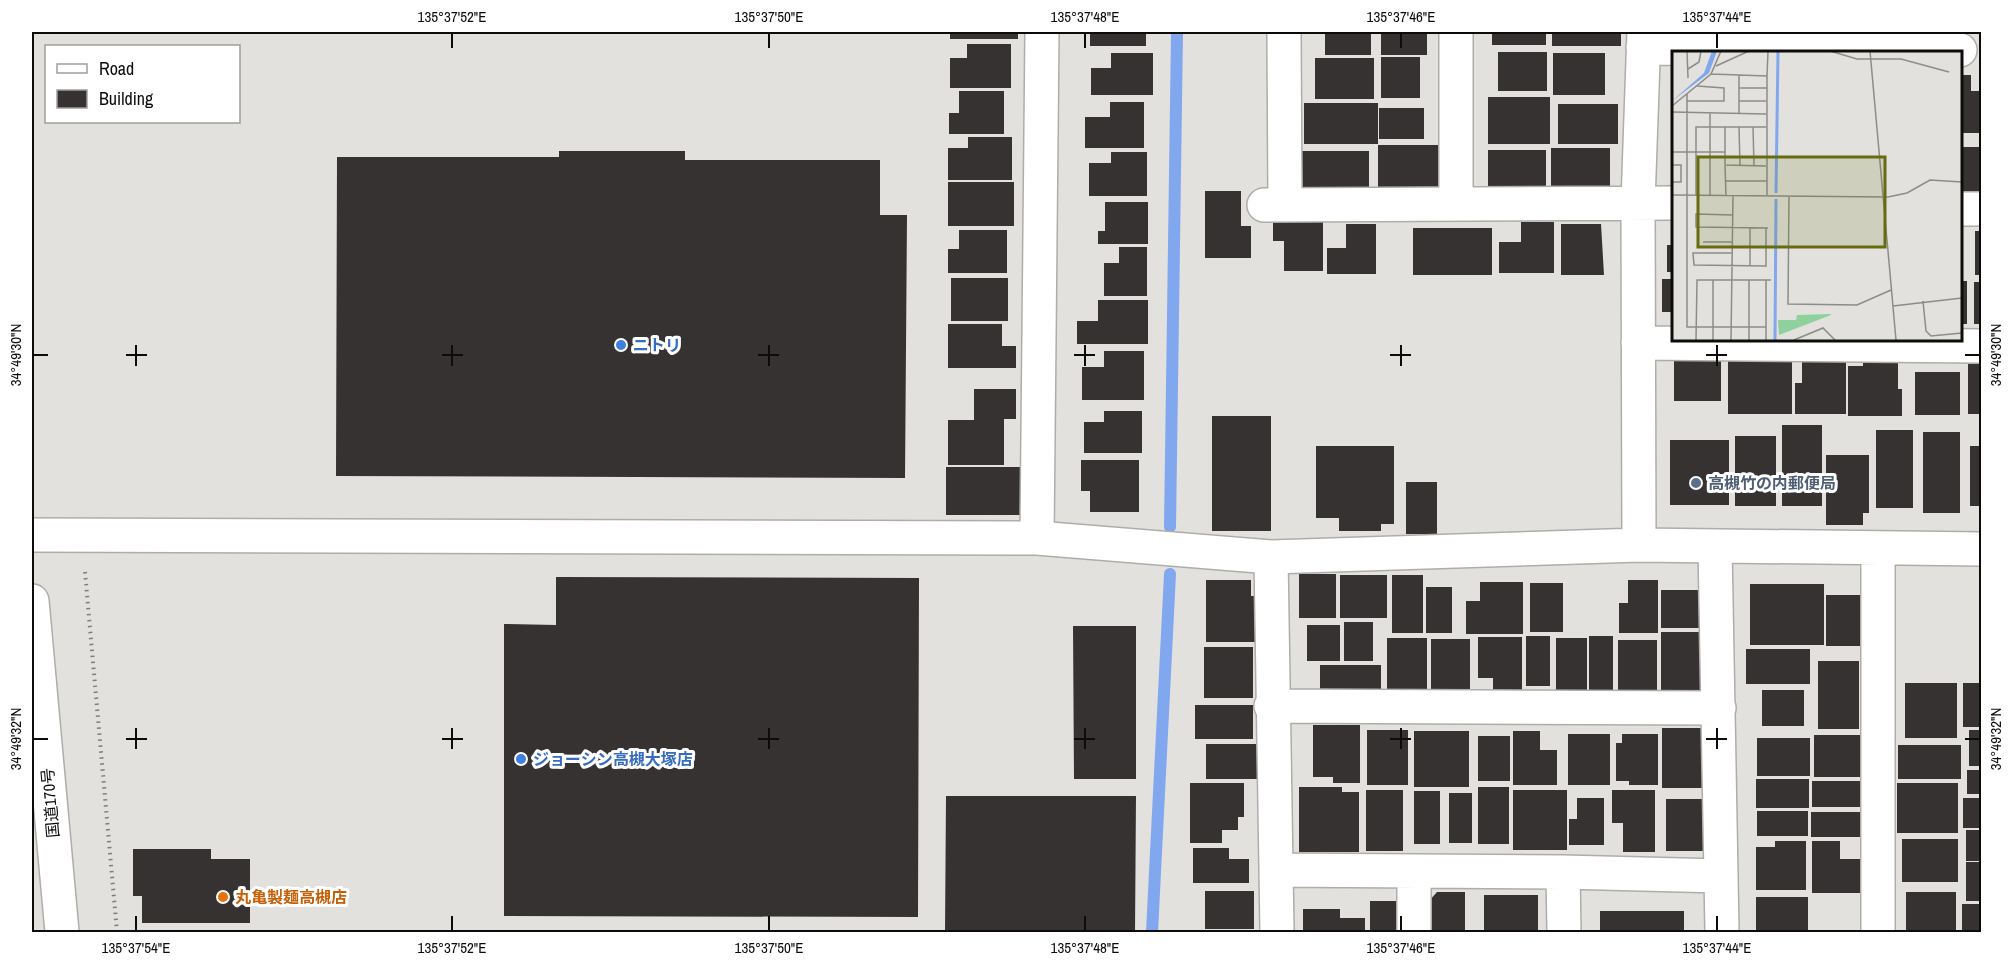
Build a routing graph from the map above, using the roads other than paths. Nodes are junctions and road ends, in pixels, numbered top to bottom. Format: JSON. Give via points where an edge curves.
{"nodes":[{"id":1,"x":1042,"y":32,"type":"edge"},
{"id":2,"x":1284,"y":32,"type":"edge"},
{"id":3,"x":1456,"y":32,"type":"edge"},
{"id":4,"x":1644,"y":40,"type":"edge"},
{"id":5,"x":1960,"y":51,"type":"dead end"},
{"id":6,"x":1638,"y":202,"type":"junction"},
{"id":7,"x":1672,"y":203,"type":"edge"},
{"id":8,"x":1456,"y":204,"type":"junction"},
{"id":9,"x":1962,"y":209,"type":"edge"},
{"id":10,"x":1982,"y":209,"type":"edge"},
{"id":11,"x":1638,"y":343,"type":"junction"},
{"id":12,"x":1982,"y":346,"type":"edge"},
{"id":13,"x":32,"y":535,"type":"edge"},
{"id":14,"x":1037,"y":538,"type":"junction"},
{"id":15,"x":1639,"y":545,"type":"junction"},
{"id":16,"x":1715,"y":546,"type":"junction"},
{"id":17,"x":1878,"y":548,"type":"junction"},
{"id":18,"x":1982,"y":549,"type":"edge"},
{"id":19,"x":1271,"y":557,"type":"junction"},
{"id":20,"x":32,"y":601,"type":"edge"},
{"id":21,"x":1271,"y":706,"type":"junction"},
{"id":22,"x":1719,"y":708,"type":"junction"},
{"id":23,"x":1276,"y":870,"type":"junction"},
{"id":24,"x":1414,"y":872,"type":"junction"},
{"id":25,"x":1563,"y":872,"type":"junction"},
{"id":26,"x":1721,"y":876,"type":"junction"},
{"id":27,"x":62,"y":933,"type":"edge"},
{"id":28,"x":1276,"y":933,"type":"edge"},
{"id":29,"x":1414,"y":933,"type":"edge"},
{"id":30,"x":1564,"y":933,"type":"edge"},
{"id":31,"x":1722,"y":933,"type":"edge"},
{"id":32,"x":1878,"y":933,"type":"edge"}],
"edges":[{"from":1,"to":14,"type":"main road"},
{"from":2,"to":8,"type":"main road","via":[[1274,205]]},
{"from":3,"to":8,"type":"main road"},
{"from":4,"to":5,"type":"main road"},
{"from":4,"to":6,"type":"main road"},
{"from":6,"to":7,"type":"main road"},
{"from":6,"to":8,"type":"main road"},
{"from":6,"to":11,"type":"main road"},
{"from":9,"to":10,"type":"main road"},
{"from":11,"to":12,"type":"main road"},
{"from":11,"to":15,"type":"main road"},
{"from":13,"to":14,"type":"main road"},
{"from":14,"to":19,"type":"main road"},
{"from":15,"to":16,"type":"main road"},
{"from":15,"to":19,"type":"main road"},
{"from":16,"to":17,"type":"main road"},
{"from":16,"to":22,"type":"main road"},
{"from":17,"to":18,"type":"main road"},
{"from":17,"to":32,"type":"main road"},
{"from":19,"to":21,"type":"main road"},
{"from":20,"to":27,"type":"main road","name":"国道170号"},
{"from":21,"to":22,"type":"main road"},
{"from":21,"to":23,"type":"main road"},
{"from":22,"to":26,"type":"main road"},
{"from":23,"to":24,"type":"main road"},
{"from":23,"to":28,"type":"main road"},
{"from":24,"to":25,"type":"main road"},
{"from":24,"to":29,"type":"main road"},
{"from":25,"to":26,"type":"main road"},
{"from":25,"to":30,"type":"main road"},
{"from":26,"to":31,"type":"main road"}]}
